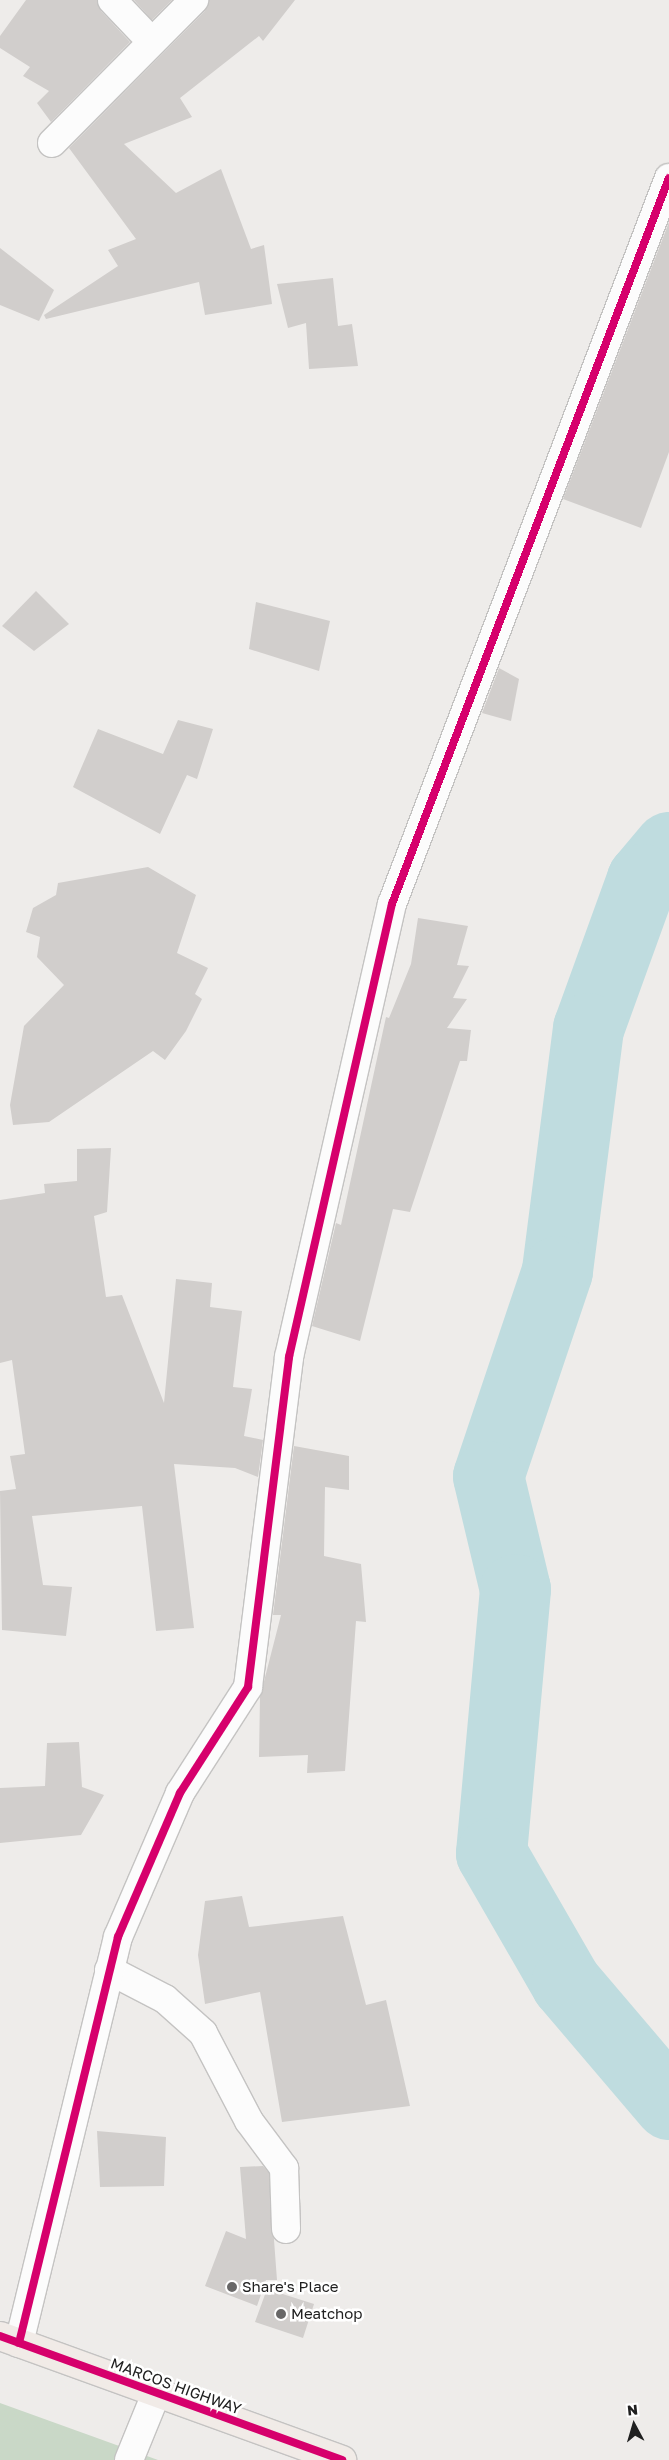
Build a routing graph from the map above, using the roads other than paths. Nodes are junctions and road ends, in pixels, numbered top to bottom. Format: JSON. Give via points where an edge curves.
{"nodes":[{"id":1,"x":112,"y":0,"type":"edge"},
{"id":2,"x":194,"y":0,"type":"edge"},
{"id":3,"x":152,"y":41,"type":"junction"},
{"id":4,"x":52,"y":143,"type":"dead end"},
{"id":5,"x":669,"y":178,"type":"edge"},
{"id":6,"x":109,"y":1970,"type":"junction"},
{"id":7,"x":286,"y":2229,"type":"dead end"},
{"id":8,"x":10,"y":2340,"type":"edge"},
{"id":9,"x":156,"y":2394,"type":"junction"},
{"id":10,"x":129,"y":2460,"type":"edge"},
{"id":11,"x":342,"y":2460,"type":"edge"}],
"edges":[{"from":1,"to":3,"type":"street"},
{"from":2,"to":3,"type":"street"},
{"from":3,"to":4,"type":"street"},
{"from":5,"to":6,"type":"street","via":[[392,904],[289,1357],[248,1687],[180,1792],[118,1937]]},
{"from":6,"to":7,"type":"street","via":[[165,1998],[203,2033],[248,2121],[284,2168]]},
{"from":6,"to":8,"type":"street"},
{"from":8,"to":9,"type":"main road","name":"MARCOS HIGHWAY"},
{"from":9,"to":10,"type":"street"},
{"from":9,"to":11,"type":"main road","name":"MARCOS HIGHWAY"}]}
